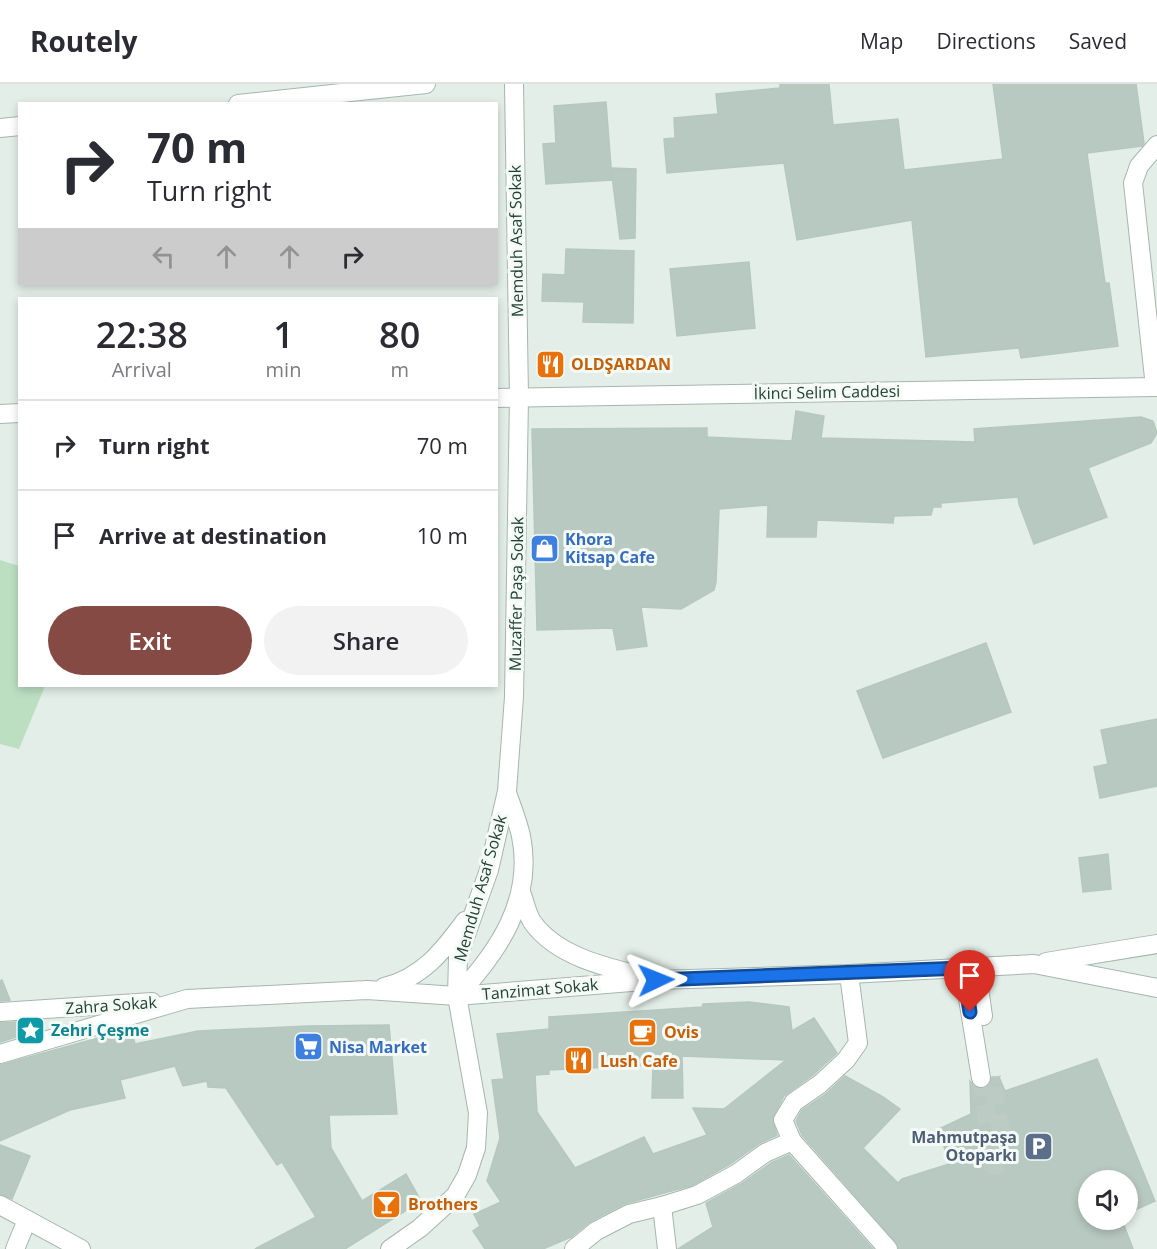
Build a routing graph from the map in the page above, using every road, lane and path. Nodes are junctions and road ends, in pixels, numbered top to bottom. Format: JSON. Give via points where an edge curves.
{"nodes":[{"id":1,"x":426,"y":84,"type":"edge"},
{"id":2,"x":514,"y":84,"type":"edge"},
{"id":3,"x":257,"y":102,"type":"edge"},
{"id":4,"x":18,"y":126,"type":"edge"},
{"id":5,"x":0,"y":128,"type":"edge"},
{"id":6,"x":1157,"y":145,"type":"edge"},
{"id":7,"x":1156,"y":387,"type":"edge"},
{"id":8,"x":519,"y":397,"type":"junction"},
{"id":9,"x":498,"y":398,"type":"edge"},
{"id":10,"x":18,"y":413,"type":"edge"},
{"id":11,"x":0,"y":414,"type":"edge"},
{"id":12,"x":507,"y":791,"type":"junction"},
{"id":13,"x":521,"y":892,"type":"junction"},
{"id":14,"x":474,"y":908,"type":"junction"},
{"id":15,"x":1157,"y":944,"type":"edge"},
{"id":16,"x":1034,"y":964,"type":"junction"},
{"id":17,"x":970,"y":968,"type":"junction"},
{"id":18,"x":849,"y":974,"type":"junction"},
{"id":19,"x":656,"y":980,"type":"junction"},
{"id":20,"x":1157,"y":988,"type":"edge"},
{"id":21,"x":367,"y":990,"type":"junction"},
{"id":22,"x":457,"y":996,"type":"junction"},
{"id":23,"x":187,"y":999,"type":"junction"},
{"id":24,"x":0,"y":1012,"type":"edge"},
{"id":25,"x":0,"y":1054,"type":"edge"},
{"id":26,"x":986,"y":1078,"type":"tunnel mouth"},
{"id":27,"x":792,"y":1141,"type":"junction"},
{"id":28,"x":0,"y":1205,"type":"edge"},
{"id":29,"x":662,"y":1206,"type":"junction"},
{"id":30,"x":27,"y":1220,"type":"junction"},
{"id":31,"x":15,"y":1249,"type":"edge"},
{"id":32,"x":81,"y":1249,"type":"edge"},
{"id":33,"x":390,"y":1249,"type":"edge"},
{"id":34,"x":574,"y":1249,"type":"edge"},
{"id":35,"x":667,"y":1249,"type":"edge"},
{"id":36,"x":888,"y":1249,"type":"edge"}],
"edges":[{"from":1,"to":3,"type":"street"},
{"from":2,"to":8,"type":"street","name":"Memduh Asaf Sokak"},
{"from":4,"to":5,"type":"street"},
{"from":6,"to":7,"type":"street","via":[[1139,166],[1133,183]]},
{"from":7,"to":8,"type":"street","name":"İkinci Selim Caddesi"},
{"from":8,"to":9,"type":"street","name":"İkinci Selim Caddesi"},
{"from":8,"to":12,"type":"street","name":"Muzaffer Paşa Sokak","via":[[514,697]]},
{"from":10,"to":11,"type":"street"},
{"from":12,"to":13,"type":"street","name":"Memduh Asaf Sokak","via":[[521,836]]},
{"from":12,"to":14,"type":"street","name":"Memduh Asaf Sokak","via":[[489,870]]},
{"from":13,"to":19,"type":"street","via":[[532,922],[560,947],[606,966]]},
{"from":13,"to":22,"type":"street","name":"Memduh Asaf Sokak","via":[[506,933]]},
{"from":14,"to":21,"type":"street","via":[[444,948],[419,972],[401,983]]},
{"from":14,"to":22,"type":"street","name":"Memduh Asaf Sokak","via":[[458,957]]},
{"from":15,"to":16,"type":"street"},
{"from":16,"to":17,"type":"street","name":"Tanzimat Sokak"},
{"from":16,"to":20,"type":"street","name":"Tanzimat Sokak"},
{"from":17,"to":18,"type":"street","name":"Tanzimat Sokak"},
{"from":17,"to":26,"type":"street"},
{"from":18,"to":19,"type":"street","name":"Tanzimat Sokak"},
{"from":18,"to":27,"type":"street","via":[[858,1043],[820,1084],[794,1102],[783,1120]]},
{"from":19,"to":22,"type":"street","name":"Tanzimat Sokak"},
{"from":21,"to":22,"type":"street","name":"Tanzimat Sokak"},
{"from":21,"to":23,"type":"street","name":"Tanzimat Sokak"},
{"from":22,"to":33,"type":"street","via":[[478,1113],[476,1148],[468,1175],[455,1196]]},
{"from":23,"to":24,"type":"street","name":"Zahra Sokak"},
{"from":23,"to":25,"type":"street","name":"Tanzimat Sokak"},
{"from":27,"to":29,"type":"street","via":[[697,1195]]},
{"from":27,"to":36,"type":"street"},
{"from":28,"to":30,"type":"street"},
{"from":29,"to":34,"type":"street","via":[[629,1214],[596,1231]]},
{"from":29,"to":35,"type":"street"},
{"from":30,"to":31,"type":"street"},
{"from":30,"to":32,"type":"street"}]}
